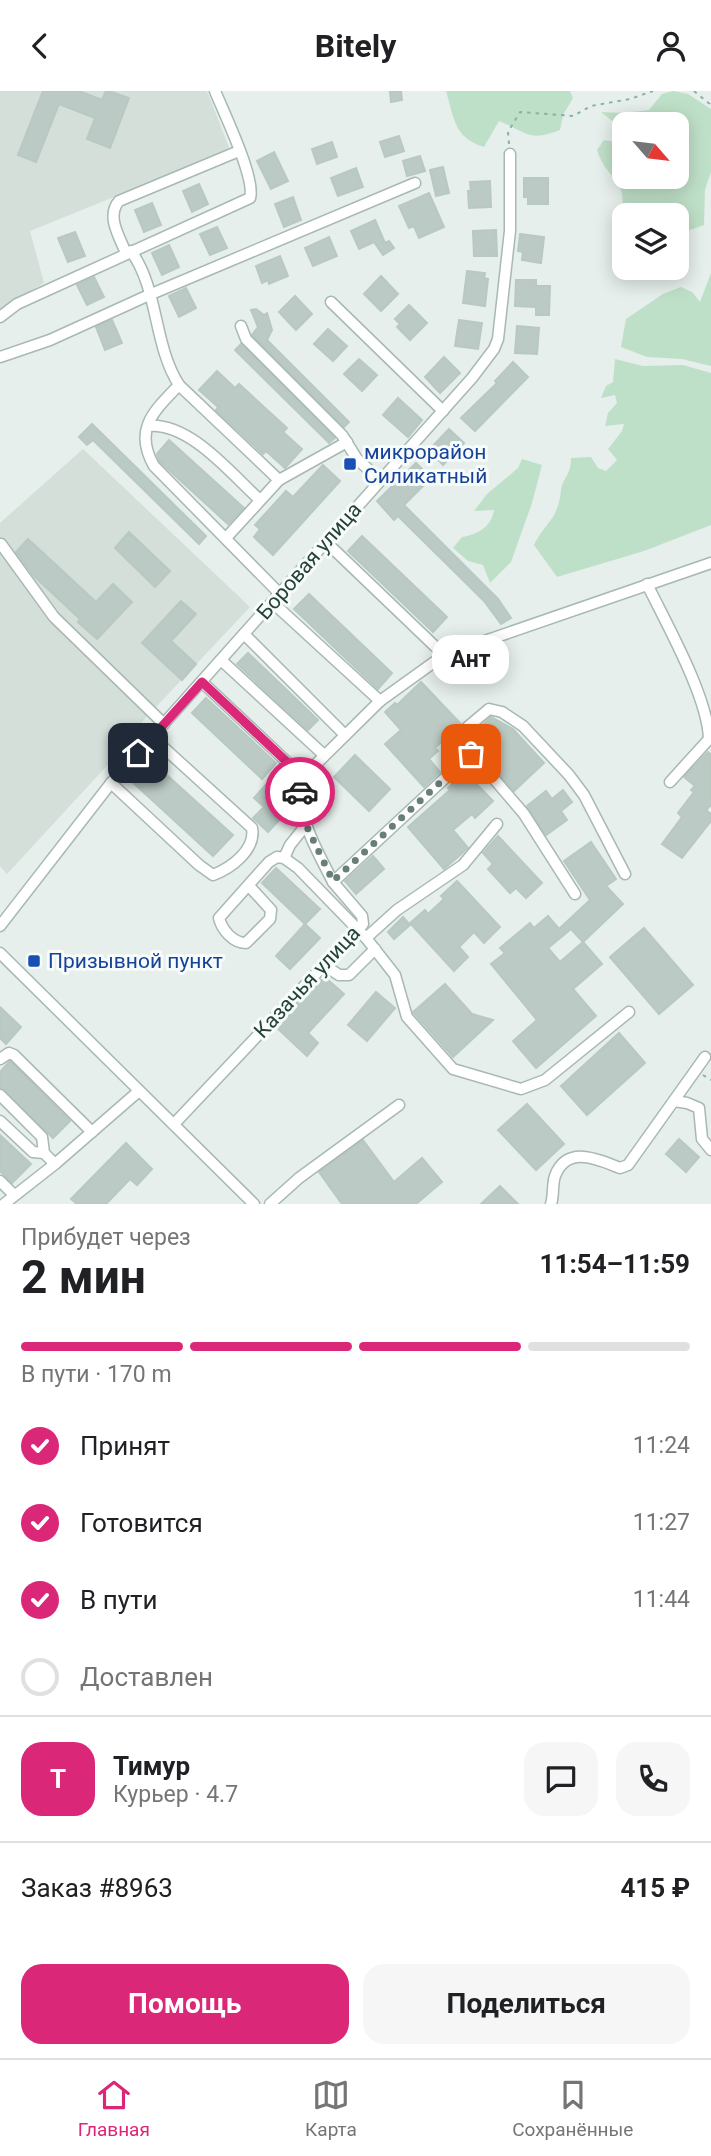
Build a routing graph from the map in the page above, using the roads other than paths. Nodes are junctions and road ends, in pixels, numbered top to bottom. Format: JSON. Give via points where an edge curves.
{"nodes":[{"id":1,"x":215,"y":91,"type":"edge"},
{"id":2,"x":239,"y":151,"type":"junction"},
{"id":3,"x":510,"y":153,"type":"road end"},
{"id":4,"x":415,"y":183,"type":"dead end"},
{"id":5,"x":128,"y":252,"type":"junction"},
{"id":6,"x":149,"y":295,"type":"junction"},
{"id":7,"x":331,"y":302,"type":"dead end"},
{"id":8,"x":0,"y":317,"type":"edge"},
{"id":9,"x":241,"y":326,"type":"dead end"},
{"id":10,"x":0,"y":358,"type":"edge"},
{"id":11,"x":179,"y":385,"type":"junction"},
{"id":12,"x":443,"y":411,"type":"junction"},
{"id":13,"x":148,"y":426,"type":"junction"},
{"id":14,"x":346,"y":442,"type":"junction"},
{"id":15,"x":380,"y":479,"type":"junction"},
{"id":16,"x":279,"y":480,"type":"junction"},
{"id":17,"x":260,"y":501,"type":"junction"},
{"id":18,"x":226,"y":538,"type":"junction"},
{"id":19,"x":326,"y":542,"type":"junction"},
{"id":20,"x":1,"y":544,"type":"edge"},
{"id":21,"x":711,"y":563,"type":"edge"},
{"id":22,"x":647,"y":584,"type":"junction"},
{"id":23,"x":280,"y":594,"type":"junction"},
{"id":24,"x":272,"y":602,"type":"junction"},
{"id":25,"x":244,"y":634,"type":"junction"},
{"id":26,"x":444,"y":655,"type":"junction"},
{"id":27,"x":221,"y":660,"type":"junction"},
{"id":28,"x":202,"y":682,"type":"junction"},
{"id":29,"x":380,"y":701,"type":"junction"},
{"id":30,"x":164,"y":724,"type":"junction"},
{"id":31,"x":344,"y":734,"type":"junction"},
{"id":32,"x":152,"y":737,"type":"junction"},
{"id":33,"x":471,"y":754,"type":"junction"},
{"id":34,"x":324,"y":755,"type":"junction"},
{"id":35,"x":303,"y":777,"type":"junction"},
{"id":36,"x":670,"y":782,"type":"dead end"},
{"id":37,"x":111,"y":783,"type":"junction"},
{"id":38,"x":497,"y":824,"type":"dead end"},
{"id":39,"x":306,"y":825,"type":"junction"},
{"id":40,"x":284,"y":858,"type":"junction"},
{"id":41,"x":625,"y":874,"type":"dead end"},
{"id":42,"x":333,"y":881,"type":"junction"},
{"id":43,"x":249,"y":885,"type":"junction"},
{"id":44,"x":575,"y":894,"type":"dead end"},
{"id":45,"x":0,"y":926,"type":"edge"},
{"id":46,"x":357,"y":930,"type":"junction"},
{"id":47,"x":366,"y":939,"type":"junction"},
{"id":48,"x":375,"y":949,"type":"junction"},
{"id":49,"x":0,"y":953,"type":"edge"},
{"id":50,"x":324,"y":965,"type":"junction"},
{"id":51,"x":629,"y":1011,"type":"dead end"},
{"id":52,"x":705,"y":1057,"type":"dead end"},
{"id":53,"x":0,"y":1059,"type":"edge"},
{"id":54,"x":139,"y":1091,"type":"junction"},
{"id":55,"x":0,"y":1095,"type":"edge"},
{"id":56,"x":674,"y":1101,"type":"junction"},
{"id":57,"x":399,"y":1105,"type":"dead end"},
{"id":58,"x":0,"y":1121,"type":"edge"},
{"id":59,"x":174,"y":1124,"type":"junction"},
{"id":60,"x":92,"y":1132,"type":"junction"},
{"id":61,"x":711,"y":1150,"type":"edge"},
{"id":62,"x":44,"y":1153,"type":"junction"},
{"id":63,"x":55,"y":1164,"type":"junction"},
{"id":64,"x":0,"y":1181,"type":"edge"},
{"id":65,"x":14,"y":1195,"type":"junction"},
{"id":66,"x":4,"y":1204,"type":"edge"},
{"id":67,"x":254,"y":1204,"type":"edge"},
{"id":68,"x":270,"y":1204,"type":"edge"},
{"id":69,"x":551,"y":1204,"type":"edge"}],
"edges":[{"from":1,"to":2,"type":"street"},
{"from":2,"to":5,"type":"street","via":[[252,190],[250,198]]},
{"from":2,"to":5,"type":"street","via":[[119,201],[112,217]]},
{"from":3,"to":12,"type":"street","name":"Боровая улица","via":[[510,231],[498,339]]},
{"from":4,"to":6,"type":"street"},
{"from":5,"to":6,"type":"street","via":[[143,270]]},
{"from":5,"to":8,"type":"street","via":[[17,304]]},
{"from":6,"to":10,"type":"street"},
{"from":6,"to":11,"type":"street","via":[[165,358]]},
{"from":7,"to":12,"type":"street"},
{"from":9,"to":14,"type":"street","via":[[246,339]]},
{"from":11,"to":13,"type":"street"},
{"from":11,"to":16,"type":"street"},
{"from":12,"to":15,"type":"street","name":"Боровая улица"},
{"from":13,"to":17,"type":"street","via":[[168,427],[193,439]]},
{"from":13,"to":18,"type":"street","via":[[144,443],[154,466]]},
{"from":14,"to":15,"type":"street"},
{"from":14,"to":16,"type":"street"},
{"from":15,"to":19,"type":"street","name":"Боровая улица"},
{"from":16,"to":17,"type":"street"},
{"from":17,"to":18,"type":"street"},
{"from":18,"to":23,"type":"street"},
{"from":19,"to":23,"type":"street","name":"Боровая улица"},
{"from":19,"to":26,"type":"street"},
{"from":20,"to":30,"type":"street","via":[[54,617]]},
{"from":21,"to":22,"type":"street"},
{"from":22,"to":26,"type":"street"},
{"from":22,"to":36,"type":"street","via":[[688,669],[708,727],[709,739]]},
{"from":23,"to":24,"type":"street","name":"Боровая улица"},
{"from":24,"to":25,"type":"street","name":"Боровая улица"},
{"from":24,"to":29,"type":"street"},
{"from":25,"to":27,"type":"street","name":"Боровая улица"},
{"from":25,"to":31,"type":"street"},
{"from":26,"to":29,"type":"street"},
{"from":27,"to":28,"type":"street","name":"Боровая улица"},
{"from":27,"to":34,"type":"street"},
{"from":28,"to":30,"type":"street","name":"Боровая улица"},
{"from":28,"to":35,"type":"street"},
{"from":29,"to":31,"type":"street"},
{"from":30,"to":32,"type":"street","name":"Боровая улица"},
{"from":31,"to":34,"type":"street"},
{"from":32,"to":37,"type":"street","name":"Боровая улица"},
{"from":32,"to":37,"type":"street","via":[[252,828],[249,846],[228,869],[213,875]]},
{"from":33,"to":41,"type":"street","via":[[460,738],[489,709],[523,726],[583,795]]},
{"from":33,"to":42,"type":"street"},
{"from":33,"to":44,"type":"street","via":[[524,814]]},
{"from":34,"to":35,"type":"street"},
{"from":35,"to":39,"type":"street","via":[[300,792]]},
{"from":37,"to":45,"type":"street","name":"Боровая улица"},
{"from":38,"to":47,"type":"street","via":[[463,865],[397,910]]},
{"from":39,"to":40,"type":"street"},
{"from":39,"to":42,"type":"street"},
{"from":40,"to":43,"type":"street","via":[[269,862]]},
{"from":40,"to":46,"type":"street"},
{"from":42,"to":46,"type":"street","name":"Казачья улица","via":[[362,916],[363,924]]},
{"from":43,"to":43,"type":"street","via":[[271,910],[270,919],[252,939],[240,943],[221,928],[219,918]]},
{"from":46,"to":47,"type":"street"},
{"from":46,"to":50,"type":"street","name":"Казачья улица"},
{"from":47,"to":48,"type":"street"},
{"from":48,"to":50,"type":"street","via":[[349,975],[339,975]]},
{"from":48,"to":51,"type":"street","via":[[394,975],[407,1017],[453,1069],[520,1089],[545,1080]]},
{"from":49,"to":54,"type":"street"},
{"from":50,"to":59,"type":"street","name":"Казачья улица"},
{"from":52,"to":56,"type":"street"},
{"from":53,"to":60,"type":"street","via":[[14,1055]]},
{"from":54,"to":59,"type":"street"},
{"from":54,"to":60,"type":"street"},
{"from":55,"to":62,"type":"street","via":[[42,1137]]},
{"from":56,"to":61,"type":"street","via":[[699,1108],[702,1139]]},
{"from":56,"to":69,"type":"street","via":[[628,1165],[620,1168],[585,1157],[572,1157],[562,1164]]},
{"from":57,"to":68,"type":"street"},
{"from":58,"to":62,"type":"street","via":[[33,1152]]},
{"from":59,"to":67,"type":"street"},
{"from":60,"to":63,"type":"street"},
{"from":62,"to":63,"type":"street"},
{"from":63,"to":65,"type":"street"},
{"from":64,"to":65,"type":"street"},
{"from":65,"to":66,"type":"street"}]}
